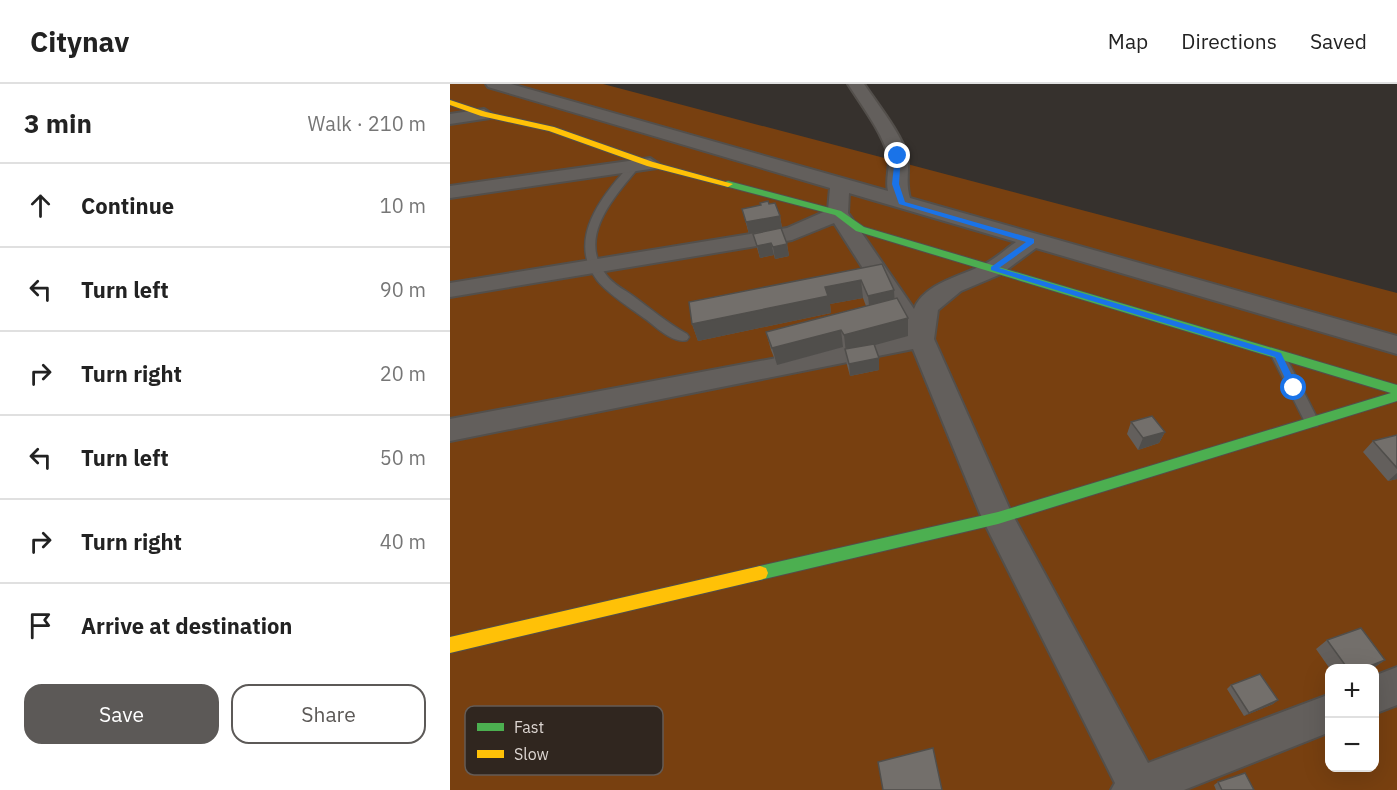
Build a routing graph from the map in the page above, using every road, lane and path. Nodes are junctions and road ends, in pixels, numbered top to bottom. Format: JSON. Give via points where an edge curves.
{"nodes":[{"id":1,"x":494,"y":84,"type":"edge"},
{"id":2,"x":856,"y":84,"type":"edge"},
{"id":3,"x":450,"y":102,"type":"edge"},
{"id":4,"x":484,"y":114,"type":"junction"},
{"id":5,"x":450,"y":118,"type":"edge"},
{"id":6,"x":643,"y":165,"type":"junction"},
{"id":7,"x":450,"y":192,"type":"edge"},
{"id":8,"x":839,"y":199,"type":"junction"},
{"id":9,"x":902,"y":203,"type":"junction"},
{"id":10,"x":1031,"y":241,"type":"junction"},
{"id":11,"x":596,"y":266,"type":"junction"},
{"id":12,"x":993,"y":269,"type":"junction"},
{"id":13,"x":450,"y":290,"type":"edge"},
{"id":14,"x":682,"y":338,"type":"dead end"},
{"id":15,"x":921,"y":339,"type":"junction"},
{"id":16,"x":1397,"y":345,"type":"edge"},
{"id":17,"x":1278,"y":355,"type":"junction"},
{"id":18,"x":1397,"y":390,"type":"edge"},
{"id":19,"x":1397,"y":396,"type":"edge"},
{"id":20,"x":1312,"y":422,"type":"junction"},
{"id":21,"x":450,"y":430,"type":"edge"},
{"id":22,"x":998,"y":518,"type":"junction"},
{"id":23,"x":450,"y":645,"type":"edge"},
{"id":24,"x":1397,"y":686,"type":"edge"},
{"id":25,"x":1379,"y":693,"type":"edge"},
{"id":26,"x":1325,"y":715,"type":"edge"},
{"id":27,"x":1137,"y":789,"type":"edge"}],
"edges":[{"from":1,"to":8,"type":"street"},
{"from":2,"to":9,"type":"street","via":[[898,156],[896,184]]},
{"from":3,"to":4,"type":"street"},
{"from":4,"to":5,"type":"street"},
{"from":4,"to":6,"type":"street","via":[[551,129]]},
{"from":6,"to":7,"type":"street"},
{"from":6,"to":8,"type":"street"},
{"from":6,"to":11,"type":"lane","via":[[615,186],[591,229],[590,254]]},
{"from":8,"to":9,"type":"street"},
{"from":8,"to":11,"type":"street","via":[[792,234]]},
{"from":8,"to":12,"type":"street","via":[[860,229]]},
{"from":8,"to":15,"type":"street"},
{"from":9,"to":10,"type":"street"},
{"from":10,"to":12,"type":"street"},
{"from":10,"to":16,"type":"street"},
{"from":11,"to":13,"type":"street"},
{"from":11,"to":14,"type":"lane","via":[[602,278]]},
{"from":12,"to":15,"type":"street","via":[[953,286],[926,307]]},
{"from":12,"to":17,"type":"street"},
{"from":15,"to":21,"type":"street"},
{"from":15,"to":22,"type":"street"},
{"from":17,"to":18,"type":"street"},
{"from":17,"to":20,"type":"lane"},
{"from":19,"to":20,"type":"street"},
{"from":20,"to":22,"type":"street"},
{"from":22,"to":23,"type":"street"},
{"from":22,"to":27,"type":"street"},
{"from":24,"to":25,"type":"street"},
{"from":26,"to":27,"type":"street"}]}
